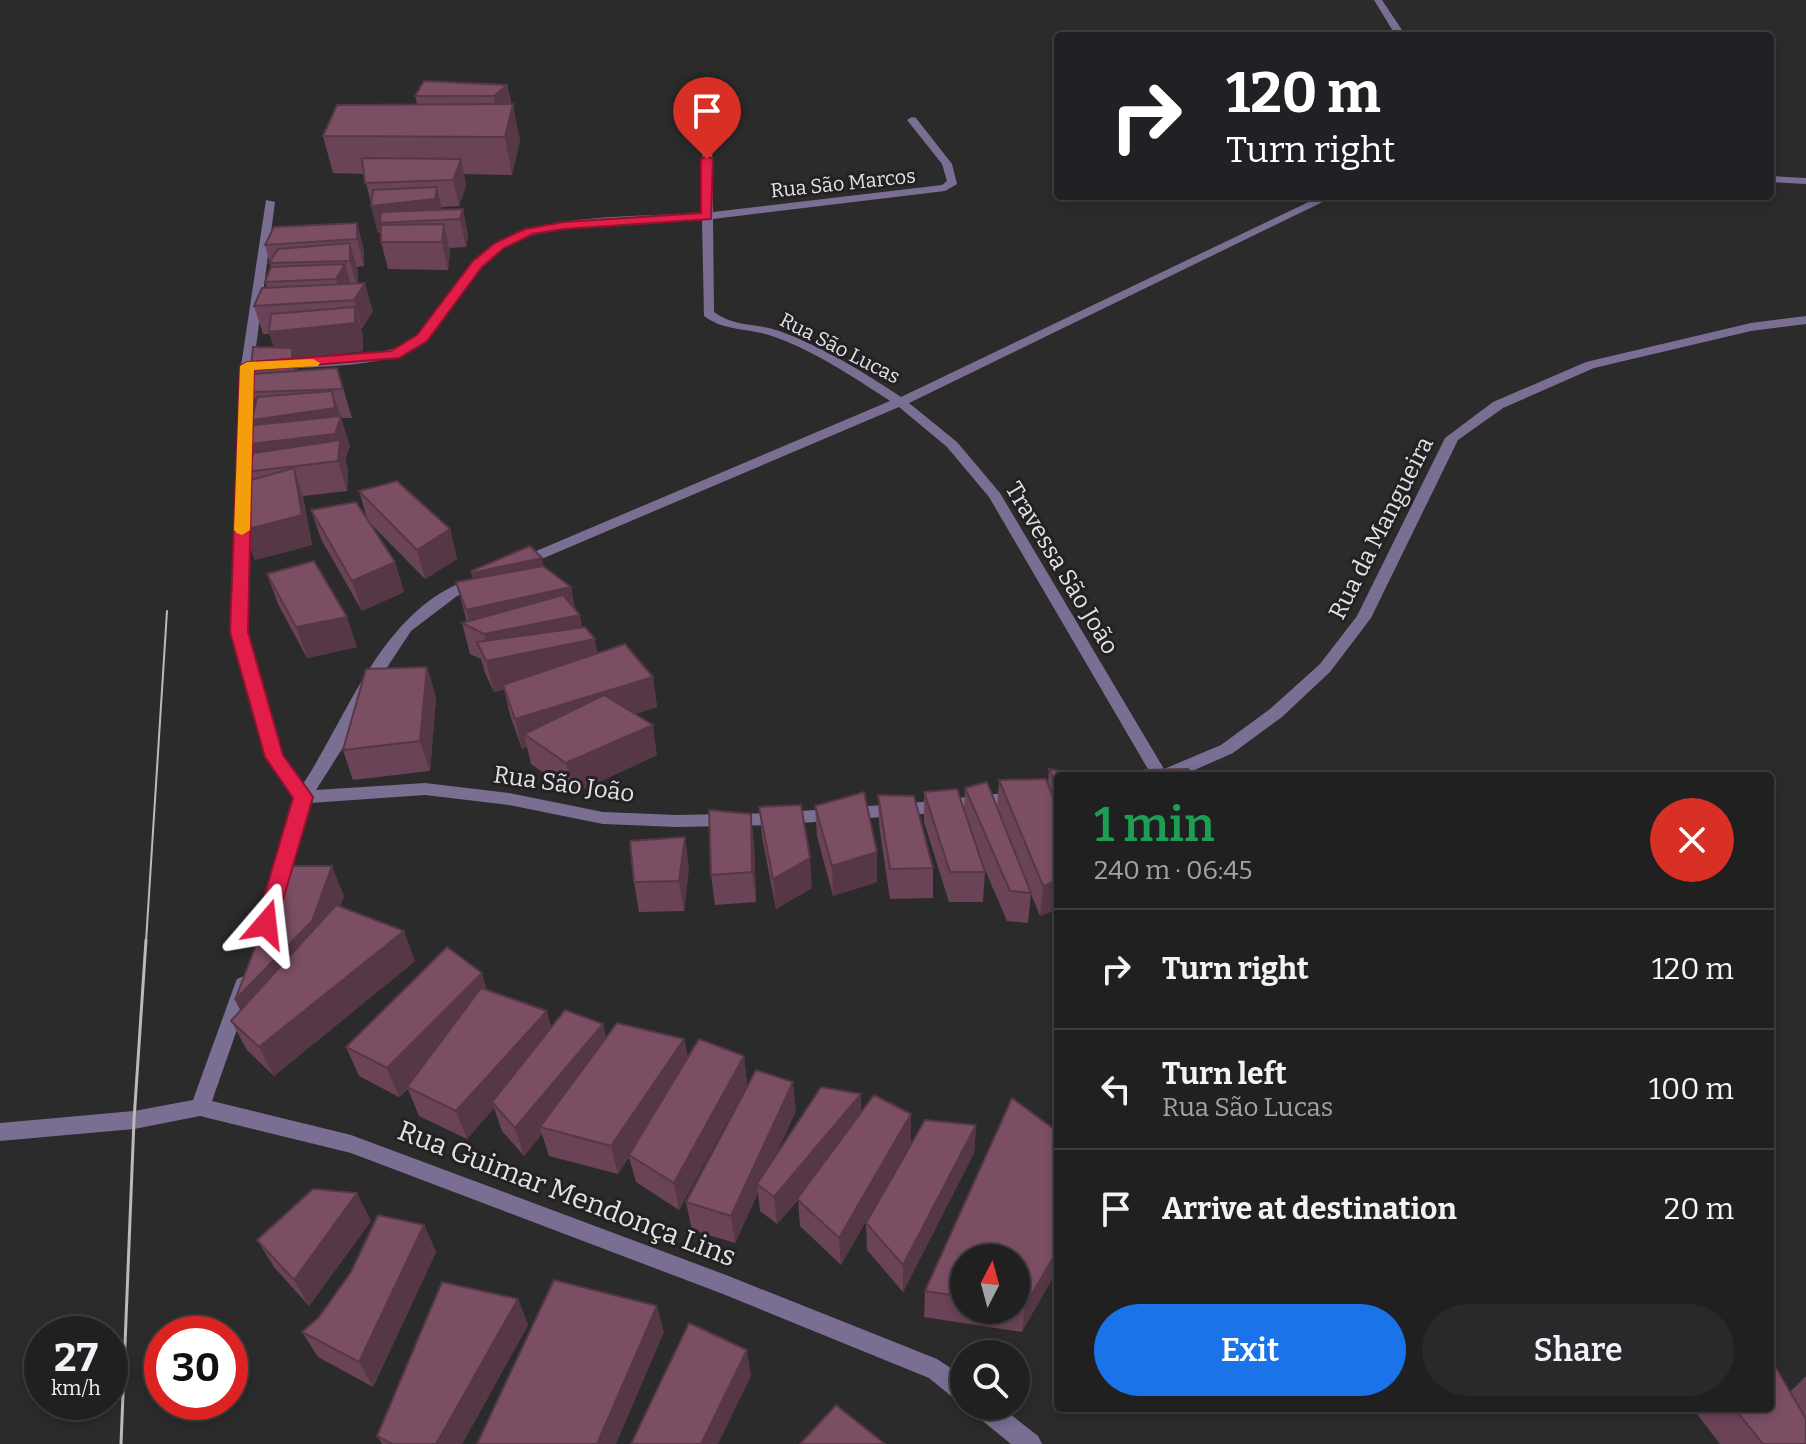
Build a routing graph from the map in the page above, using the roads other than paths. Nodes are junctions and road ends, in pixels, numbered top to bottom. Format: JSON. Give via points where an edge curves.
{"nodes":[{"id":1,"x":1378,"y":0,"type":"edge"},
{"id":2,"x":1398,"y":32,"type":"edge"},
{"id":3,"x":912,"y":120,"type":"dead end"},
{"id":4,"x":707,"y":131,"type":"dead end"},
{"id":5,"x":1774,"y":179,"type":"edge"},
{"id":6,"x":1806,"y":181,"type":"edge"},
{"id":7,"x":1322,"y":200,"type":"edge"},
{"id":8,"x":270,"y":202,"type":"dead end"},
{"id":9,"x":707,"y":216,"type":"junction"},
{"id":10,"x":1806,"y":320,"type":"edge"},
{"id":11,"x":247,"y":366,"type":"junction"},
{"id":12,"x":902,"y":401,"type":"junction"},
{"id":13,"x":1161,"y":772,"type":"edge"},
{"id":14,"x":1172,"y":772,"type":"edge"},
{"id":15,"x":1054,"y":793,"type":"edge"},
{"id":16,"x":303,"y":797,"type":"junction"},
{"id":17,"x":261,"y":938,"type":"edge"},
{"id":18,"x":251,"y":966,"type":"edge"},
{"id":19,"x":200,"y":1107,"type":"junction"},
{"id":20,"x":0,"y":1132,"type":"edge"},
{"id":21,"x":950,"y":1381,"type":"edge"},
{"id":22,"x":1000,"y":1420,"type":"edge"},
{"id":23,"x":1030,"y":1444,"type":"edge"}],
"edges":[{"from":1,"to":2,"type":"street"},
{"from":3,"to":9,"type":"street","name":"Rua São Marcos","via":[[947,164],[953,182],[945,188]]},
{"from":4,"to":9,"type":"street","name":"Rua São Lucas"},
{"from":5,"to":6,"type":"street"},
{"from":7,"to":12,"type":"street"},
{"from":8,"to":11,"type":"street"},
{"from":9,"to":11,"type":"street","via":[[530,231],[477,264],[422,338],[403,351],[373,358]]},
{"from":9,"to":12,"type":"street","name":"Rua São Lucas","via":[[708,313],[717,323],[782,335]]},
{"from":10,"to":14,"type":"street","name":"Rua da Mangueira","via":[[1751,327],[1590,365],[1486,413],[1452,438],[1364,618],[1325,668],[1227,749]]},
{"from":11,"to":16,"type":"street","via":[[239,632],[274,757]]},
{"from":12,"to":13,"type":"street","name":"Travessa São João","via":[[982,476]]},
{"from":12,"to":16,"type":"street","via":[[452,593],[406,627]]},
{"from":15,"to":16,"type":"street","name":"Rua São João","via":[[788,818],[677,821],[603,818],[425,789]]},
{"from":16,"to":17,"type":"street"},
{"from":18,"to":19,"type":"street"},
{"from":19,"to":20,"type":"street","name":"Rua Guimar Mendonça Lins","via":[[134,1120]]},
{"from":19,"to":21,"type":"street","name":"Rua Guimar Mendonça Lins","via":[[351,1144],[726,1285],[937,1370]]},
{"from":22,"to":23,"type":"street"}]}
